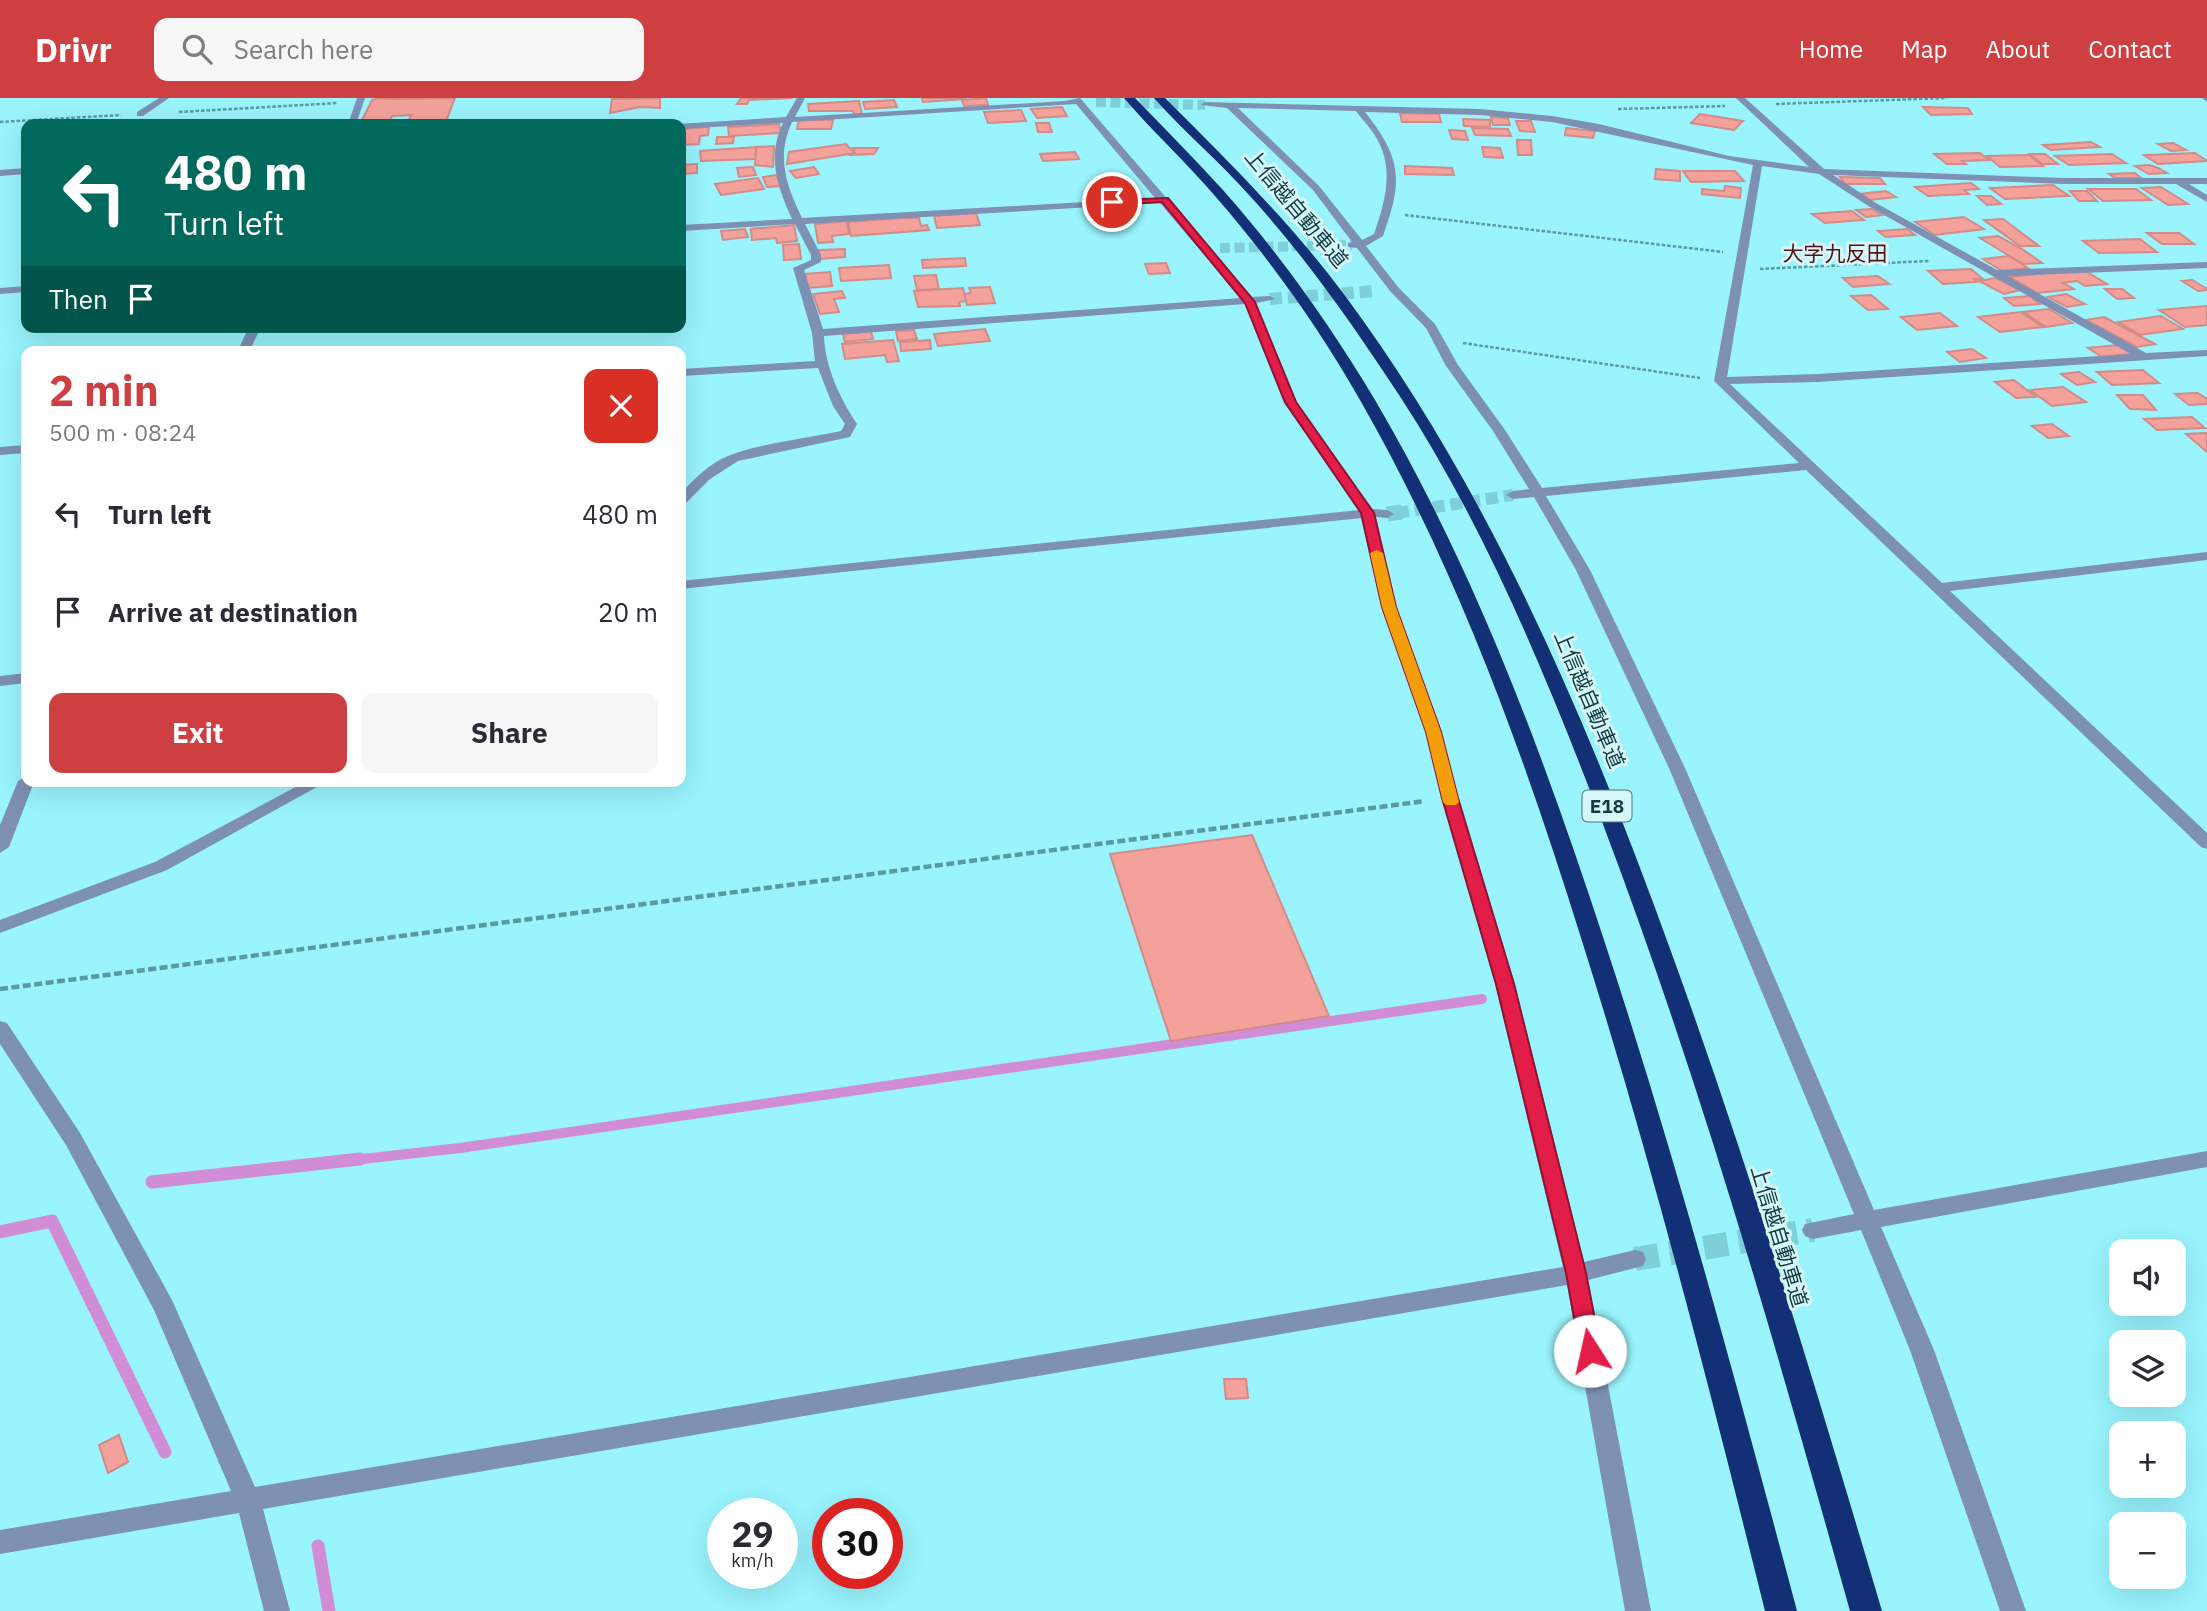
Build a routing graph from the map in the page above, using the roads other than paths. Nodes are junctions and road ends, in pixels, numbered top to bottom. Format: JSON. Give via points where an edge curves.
{"nodes":[{"id":1,"x":165,"y":98,"type":"edge"},
{"id":2,"x":361,"y":98,"type":"edge"},
{"id":3,"x":801,"y":98,"type":"edge"},
{"id":4,"x":1015,"y":98,"type":"edge"},
{"id":5,"x":1129,"y":98,"type":"edge"},
{"id":6,"x":1159,"y":98,"type":"edge"},
{"id":7,"x":1076,"y":100,"type":"edge"},
{"id":8,"x":1745,"y":102,"type":"edge"},
{"id":9,"x":1096,"y":103,"type":"dead end"},
{"id":10,"x":1205,"y":106,"type":"dead end"},
{"id":11,"x":1230,"y":106,"type":"junction"},
{"id":12,"x":1359,"y":109,"type":"junction"},
{"id":13,"x":140,"y":114,"type":"dead end"},
{"id":14,"x":354,"y":119,"type":"edge"},
{"id":15,"x":789,"y":120,"type":"junction"},
{"id":16,"x":686,"y":126,"type":"edge"},
{"id":17,"x":1758,"y":165,"type":"junction"},
{"id":18,"x":21,"y":171,"type":"edge"},
{"id":19,"x":1823,"y":172,"type":"junction"},
{"id":20,"x":0,"y":173,"type":"edge"},
{"id":21,"x":2207,"y":181,"type":"edge"},
{"id":22,"x":2179,"y":182,"type":"junction"},
{"id":23,"x":2207,"y":199,"type":"edge"},
{"id":24,"x":1164,"y":200,"type":"junction"},
{"id":25,"x":799,"y":220,"type":"junction"},
{"id":26,"x":686,"y":228,"type":"edge"},
{"id":27,"x":1356,"y":245,"type":"junction"},
{"id":28,"x":1205,"y":248,"type":"junction"},
{"id":29,"x":1220,"y":248,"type":"tunnel mouth"},
{"id":30,"x":2207,"y":265,"type":"edge"},
{"id":31,"x":1998,"y":273,"type":"junction"},
{"id":32,"x":21,"y":289,"type":"edge"},
{"id":33,"x":1394,"y":289,"type":"junction"},
{"id":34,"x":0,"y":291,"type":"edge"},
{"id":35,"x":1376,"y":291,"type":"tunnel mouth"},
{"id":36,"x":1269,"y":299,"type":"tunnel mouth"},
{"id":37,"x":1250,"y":302,"type":"junction"},
{"id":38,"x":818,"y":333,"type":"junction"},
{"id":39,"x":2207,"y":353,"type":"edge"},
{"id":40,"x":2143,"y":356,"type":"junction"},
{"id":41,"x":822,"y":363,"type":"junction"},
{"id":42,"x":686,"y":373,"type":"edge"},
{"id":43,"x":1720,"y":380,"type":"junction"},
{"id":44,"x":21,"y":449,"type":"edge"},
{"id":45,"x":0,"y":451,"type":"edge"},
{"id":46,"x":1809,"y":466,"type":"junction"},
{"id":47,"x":1538,"y":493,"type":"junction"},
{"id":48,"x":686,"y":494,"type":"edge"},
{"id":49,"x":1513,"y":495,"type":"tunnel mouth"},
{"id":50,"x":1368,"y":513,"type":"junction"},
{"id":51,"x":1387,"y":514,"type":"tunnel mouth"},
{"id":52,"x":2207,"y":556,"type":"edge"},
{"id":53,"x":686,"y":584,"type":"edge"},
{"id":54,"x":1939,"y":588,"type":"junction"},
{"id":55,"x":21,"y":679,"type":"edge"},
{"id":56,"x":0,"y":681,"type":"edge"},
{"id":57,"x":24,"y":787,"type":"edge"},
{"id":58,"x":309,"y":787,"type":"edge"},
{"id":59,"x":2207,"y":843,"type":"edge"},
{"id":60,"x":0,"y":847,"type":"edge"},
{"id":61,"x":0,"y":927,"type":"edge"},
{"id":62,"x":0,"y":1028,"type":"edge"},
{"id":63,"x":2207,"y":1159,"type":"edge"},
{"id":64,"x":1865,"y":1219,"type":"junction"},
{"id":65,"x":1813,"y":1230,"type":"tunnel mouth"},
{"id":66,"x":1635,"y":1259,"type":"tunnel mouth"},
{"id":67,"x":1576,"y":1273,"type":"junction"},
{"id":68,"x":248,"y":1500,"type":"junction"},
{"id":69,"x":0,"y":1542,"type":"edge"},
{"id":70,"x":277,"y":1611,"type":"edge"},
{"id":71,"x":1638,"y":1611,"type":"edge"},
{"id":72,"x":1781,"y":1611,"type":"edge"},
{"id":73,"x":1866,"y":1611,"type":"edge"},
{"id":74,"x":2013,"y":1611,"type":"edge"}],
"edges":[{"from":1,"to":13,"type":"street"},
{"from":2,"to":14,"type":"street"},
{"from":3,"to":15,"type":"street"},
{"from":4,"to":7,"type":"street"},
{"from":5,"to":72,"type":"highway","number":"E18","via":[[1210,181],[1338,348],[1404,461],[1472,603],[1549,802],[1635,1074]]},
{"from":6,"to":73,"type":"highway","name":"上信越自動車道","number":"E18","via":[[1272,212],[1367,334],[1445,455],[1519,598],[1601,789],[1699,1065],[1788,1343]]},
{"from":7,"to":9,"type":"street"},
{"from":7,"to":15,"type":"street"},
{"from":7,"to":24,"type":"street"},
{"from":8,"to":19,"type":"street"},
{"from":10,"to":11,"type":"street"},
{"from":11,"to":12,"type":"street"},
{"from":11,"to":27,"type":"street","via":[[1316,188]]},
{"from":12,"to":17,"type":"street","via":[[1480,112],[1564,121]]},
{"from":12,"to":27,"type":"street","via":[[1386,146],[1392,184],[1378,236]]},
{"from":15,"to":16,"type":"street"},
{"from":15,"to":25,"type":"street","via":[[777,155]]},
{"from":17,"to":19,"type":"street"},
{"from":17,"to":43,"type":"street"},
{"from":18,"to":20,"type":"street"},
{"from":19,"to":22,"type":"street"},
{"from":19,"to":31,"type":"street","via":[[1872,205]]},
{"from":21,"to":22,"type":"street"},
{"from":22,"to":23,"type":"street"},
{"from":24,"to":25,"type":"street"},
{"from":24,"to":28,"type":"street"},
{"from":25,"to":26,"type":"street"},
{"from":25,"to":38,"type":"street","via":[[816,255],[816,262],[798,268]]},
{"from":27,"to":33,"type":"street"},
{"from":28,"to":29,"type":"street"},
{"from":28,"to":37,"type":"street"},
{"from":30,"to":31,"type":"street"},
{"from":31,"to":40,"type":"street"},
{"from":32,"to":34,"type":"street"},
{"from":33,"to":35,"type":"street"},
{"from":33,"to":47,"type":"street","via":[[1431,326],[1452,366]]},
{"from":36,"to":37,"type":"street"},
{"from":37,"to":38,"type":"street"},
{"from":37,"to":50,"type":"street","via":[[1290,402]]},
{"from":38,"to":41,"type":"street"},
{"from":39,"to":40,"type":"street"},
{"from":40,"to":43,"type":"street","via":[[1818,378]]},
{"from":41,"to":42,"type":"street"},
{"from":41,"to":48,"type":"street","via":[[851,424],[846,434],[734,458]]},
{"from":43,"to":46,"type":"street"},
{"from":44,"to":45,"type":"street"},
{"from":46,"to":47,"type":"street"},
{"from":46,"to":54,"type":"street"},
{"from":47,"to":49,"type":"street"},
{"from":47,"to":64,"type":"street","via":[[1583,570],[1677,768]]},
{"from":50,"to":51,"type":"street"},
{"from":50,"to":53,"type":"street"},
{"from":50,"to":67,"type":"street","via":[[1389,607],[1434,732],[1505,984]]},
{"from":52,"to":54,"type":"street"},
{"from":54,"to":59,"type":"street"},
{"from":55,"to":56,"type":"street"},
{"from":57,"to":60,"type":"street"},
{"from":58,"to":61,"type":"street","via":[[161,866]]},
{"from":62,"to":68,"type":"street","via":[[73,1139],[164,1307]]},
{"from":63,"to":64,"type":"street"},
{"from":64,"to":65,"type":"street"},
{"from":64,"to":74,"type":"street","via":[[1922,1350]]},
{"from":66,"to":67,"type":"street"},
{"from":67,"to":68,"type":"street"},
{"from":67,"to":71,"type":"street"},
{"from":68,"to":69,"type":"street"},
{"from":68,"to":70,"type":"street"}]}
